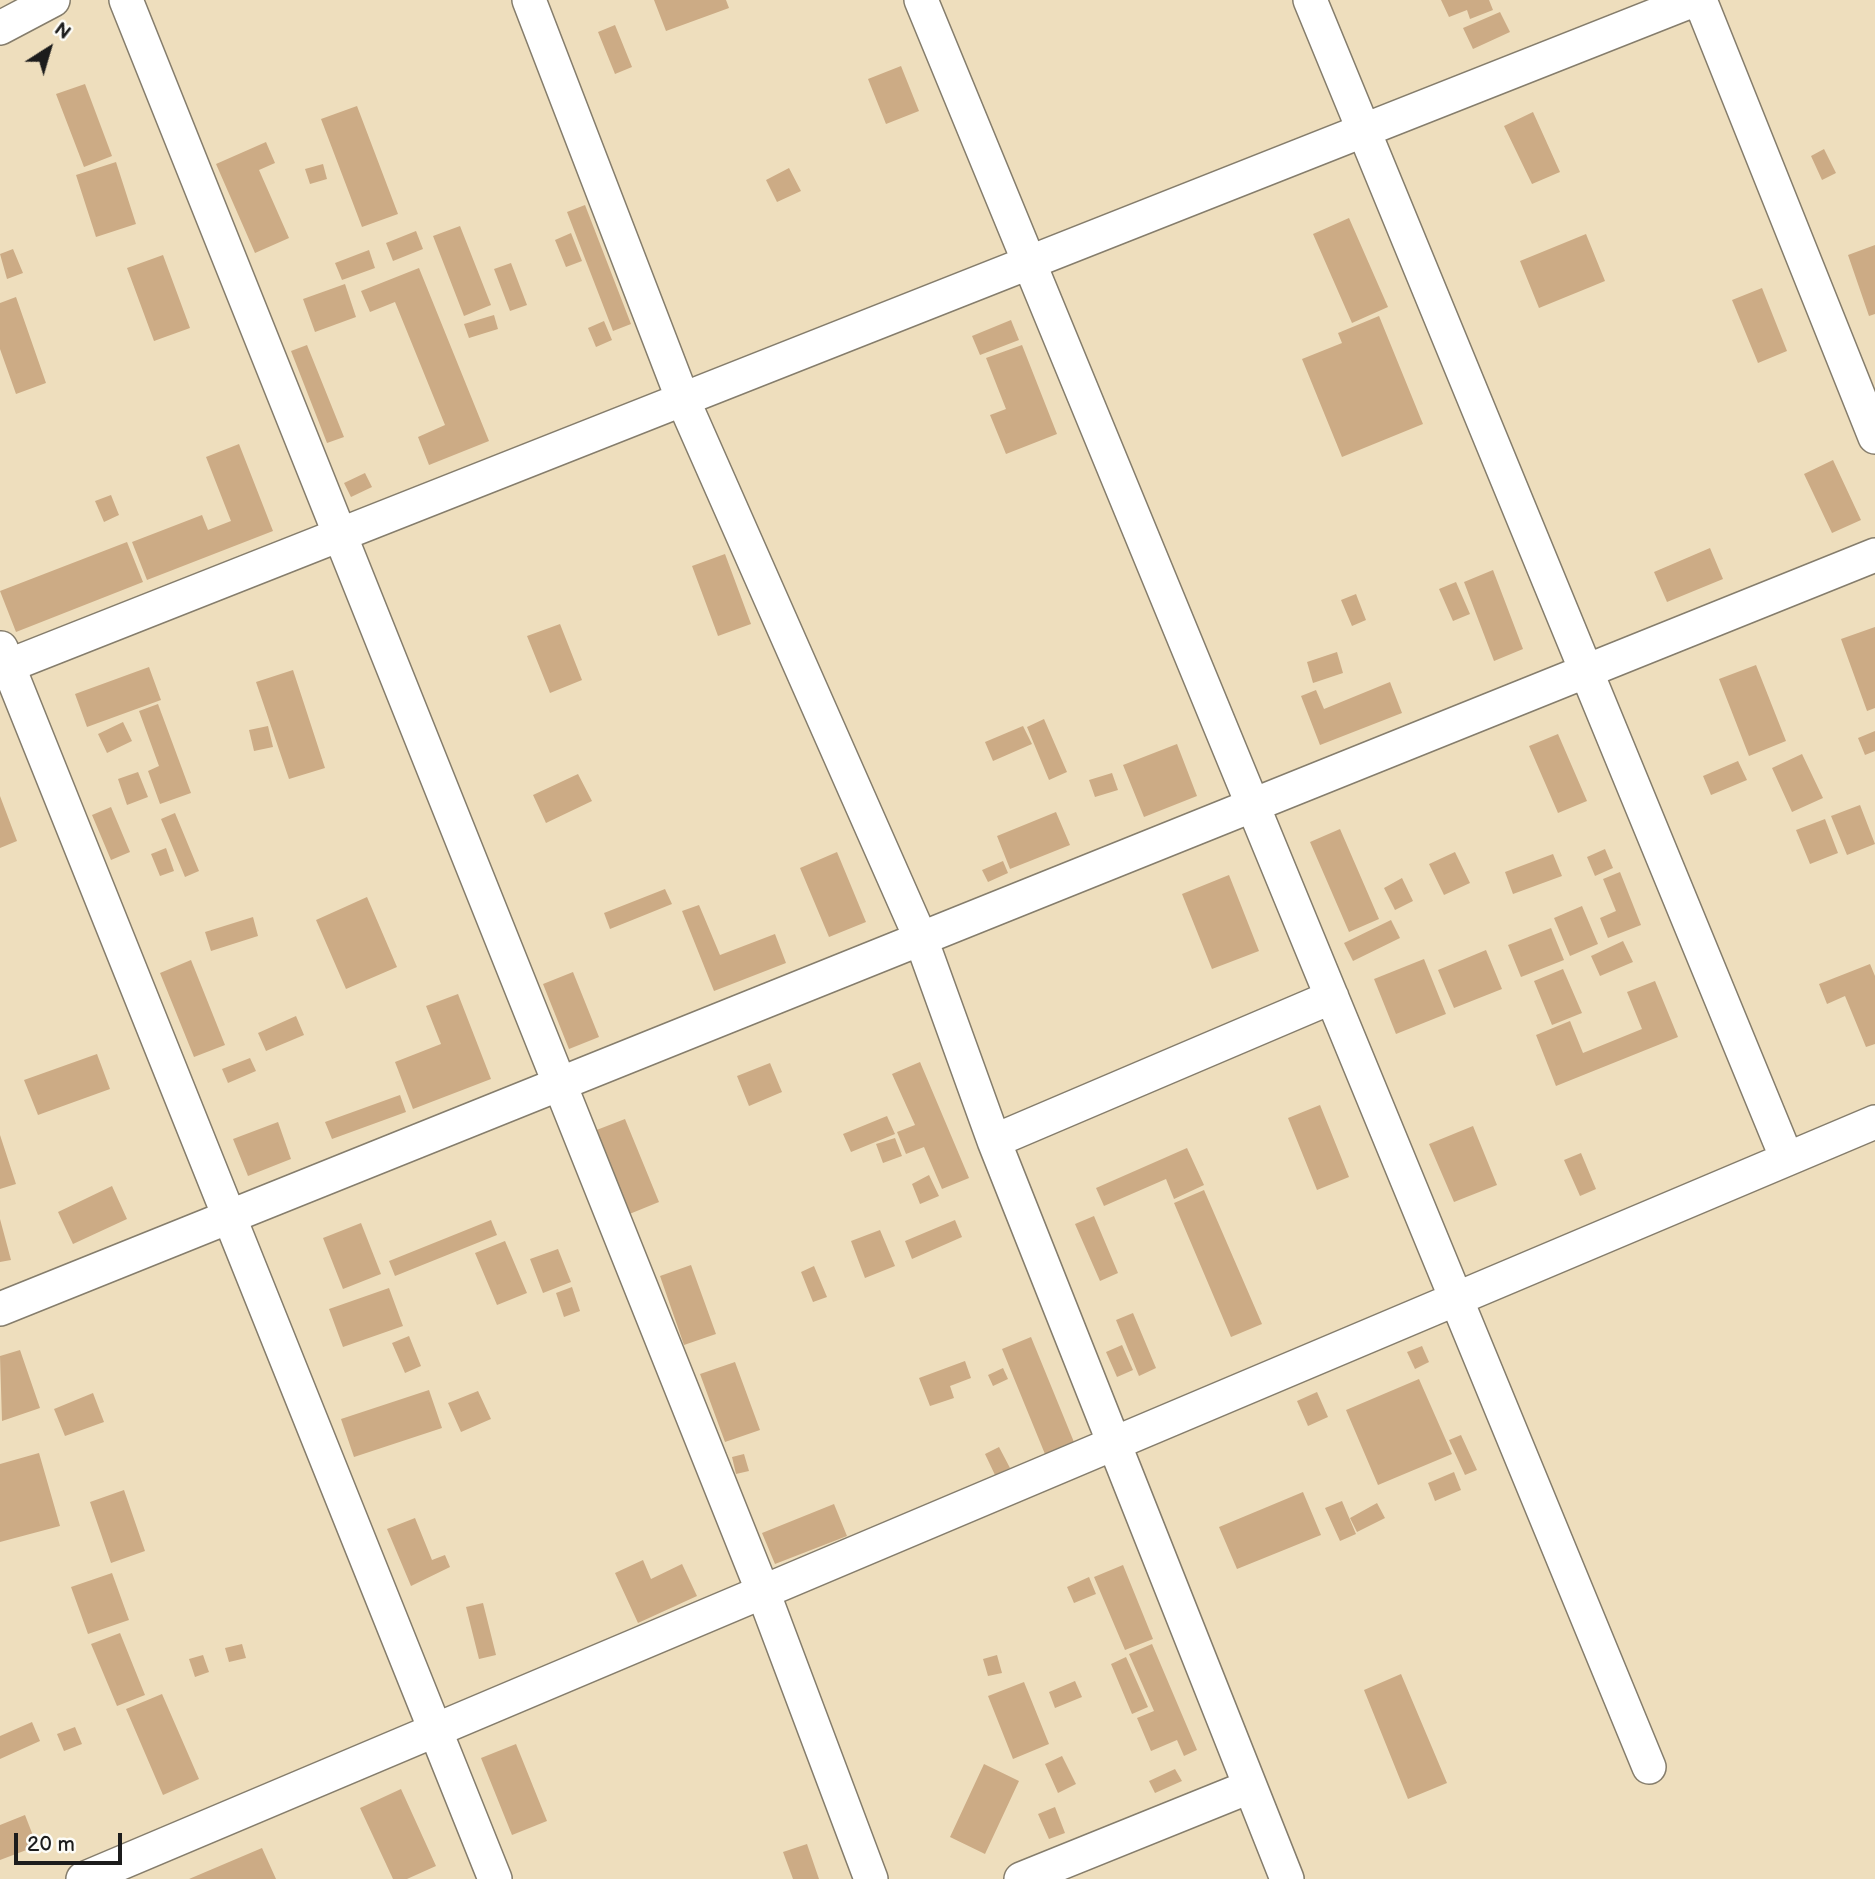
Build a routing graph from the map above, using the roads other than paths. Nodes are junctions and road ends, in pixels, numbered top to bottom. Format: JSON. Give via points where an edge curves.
{"nodes":[{"id":1,"x":53,"y":0,"type":"edge"},
{"id":2,"x":125,"y":0,"type":"edge"},
{"id":3,"x":529,"y":0,"type":"edge"},
{"id":4,"x":921,"y":0,"type":"edge"},
{"id":5,"x":1310,"y":0,"type":"edge"},
{"id":6,"x":1694,"y":0,"type":"edge"},
{"id":7,"x":1700,"y":0,"type":"edge"},
{"id":8,"x":0,"y":28,"type":"edge"},
{"id":9,"x":1364,"y":130,"type":"junction"},
{"id":10,"x":1029,"y":263,"type":"junction"},
{"id":11,"x":683,"y":400,"type":"junction"},
{"id":12,"x":1875,"y":437,"type":"edge"},
{"id":13,"x":340,"y":536,"type":"junction"},
{"id":14,"x":1875,"y":555,"type":"edge"},
{"id":15,"x":3,"y":660,"type":"edge"},
{"id":16,"x":1586,"y":671,"type":"junction"},
{"id":17,"x":1253,"y":805,"type":"junction"},
{"id":18,"x":921,"y":939,"type":"junction"},
{"id":19,"x":1332,"y":997,"type":"junction"},
{"id":20,"x":560,"y":1084,"type":"junction"},
{"id":21,"x":1875,"y":1122,"type":"edge"},
{"id":22,"x":994,"y":1141,"type":"junction"},
{"id":23,"x":1787,"y":1159,"type":"junction"},
{"id":24,"x":230,"y":1217,"type":"junction"},
{"id":25,"x":1456,"y":1299,"type":"junction"},
{"id":26,"x":0,"y":1309,"type":"edge"},
{"id":27,"x":1114,"y":1444,"type":"junction"},
{"id":28,"x":763,"y":1592,"type":"junction"},
{"id":29,"x":436,"y":1730,"type":"junction"},
{"id":30,"x":1649,"y":1767,"type":"dead end"},
{"id":31,"x":1249,"y":1787,"type":"junction"},
{"id":32,"x":83,"y":1879,"type":"edge"},
{"id":33,"x":495,"y":1879,"type":"edge"},
{"id":34,"x":871,"y":1879,"type":"edge"},
{"id":35,"x":1021,"y":1879,"type":"edge"},
{"id":36,"x":1287,"y":1879,"type":"edge"}],
"edges":[{"from":1,"to":8,"type":"street"},
{"from":2,"to":13,"type":"street"},
{"from":3,"to":11,"type":"street"},
{"from":4,"to":10,"type":"street"},
{"from":5,"to":9,"type":"street"},
{"from":6,"to":9,"type":"street"},
{"from":7,"to":12,"type":"street"},
{"from":9,"to":10,"type":"street"},
{"from":9,"to":16,"type":"street"},
{"from":10,"to":11,"type":"street"},
{"from":10,"to":17,"type":"street"},
{"from":11,"to":13,"type":"street"},
{"from":11,"to":18,"type":"street"},
{"from":13,"to":15,"type":"street"},
{"from":13,"to":20,"type":"street"},
{"from":14,"to":16,"type":"street"},
{"from":15,"to":24,"type":"street"},
{"from":16,"to":17,"type":"street"},
{"from":16,"to":23,"type":"street"},
{"from":17,"to":18,"type":"street"},
{"from":17,"to":19,"type":"street"},
{"from":18,"to":20,"type":"street"},
{"from":18,"to":22,"type":"street"},
{"from":19,"to":22,"type":"street"},
{"from":19,"to":25,"type":"street"},
{"from":20,"to":24,"type":"street"},
{"from":20,"to":28,"type":"street"},
{"from":21,"to":23,"type":"street"},
{"from":22,"to":27,"type":"street"},
{"from":23,"to":25,"type":"street"},
{"from":24,"to":26,"type":"street"},
{"from":24,"to":29,"type":"street"},
{"from":25,"to":27,"type":"street"},
{"from":25,"to":30,"type":"street"},
{"from":27,"to":28,"type":"street"},
{"from":27,"to":31,"type":"street"},
{"from":28,"to":29,"type":"street"},
{"from":28,"to":34,"type":"street"},
{"from":29,"to":32,"type":"street"},
{"from":29,"to":33,"type":"street"},
{"from":31,"to":35,"type":"street"},
{"from":31,"to":36,"type":"street"}]}
